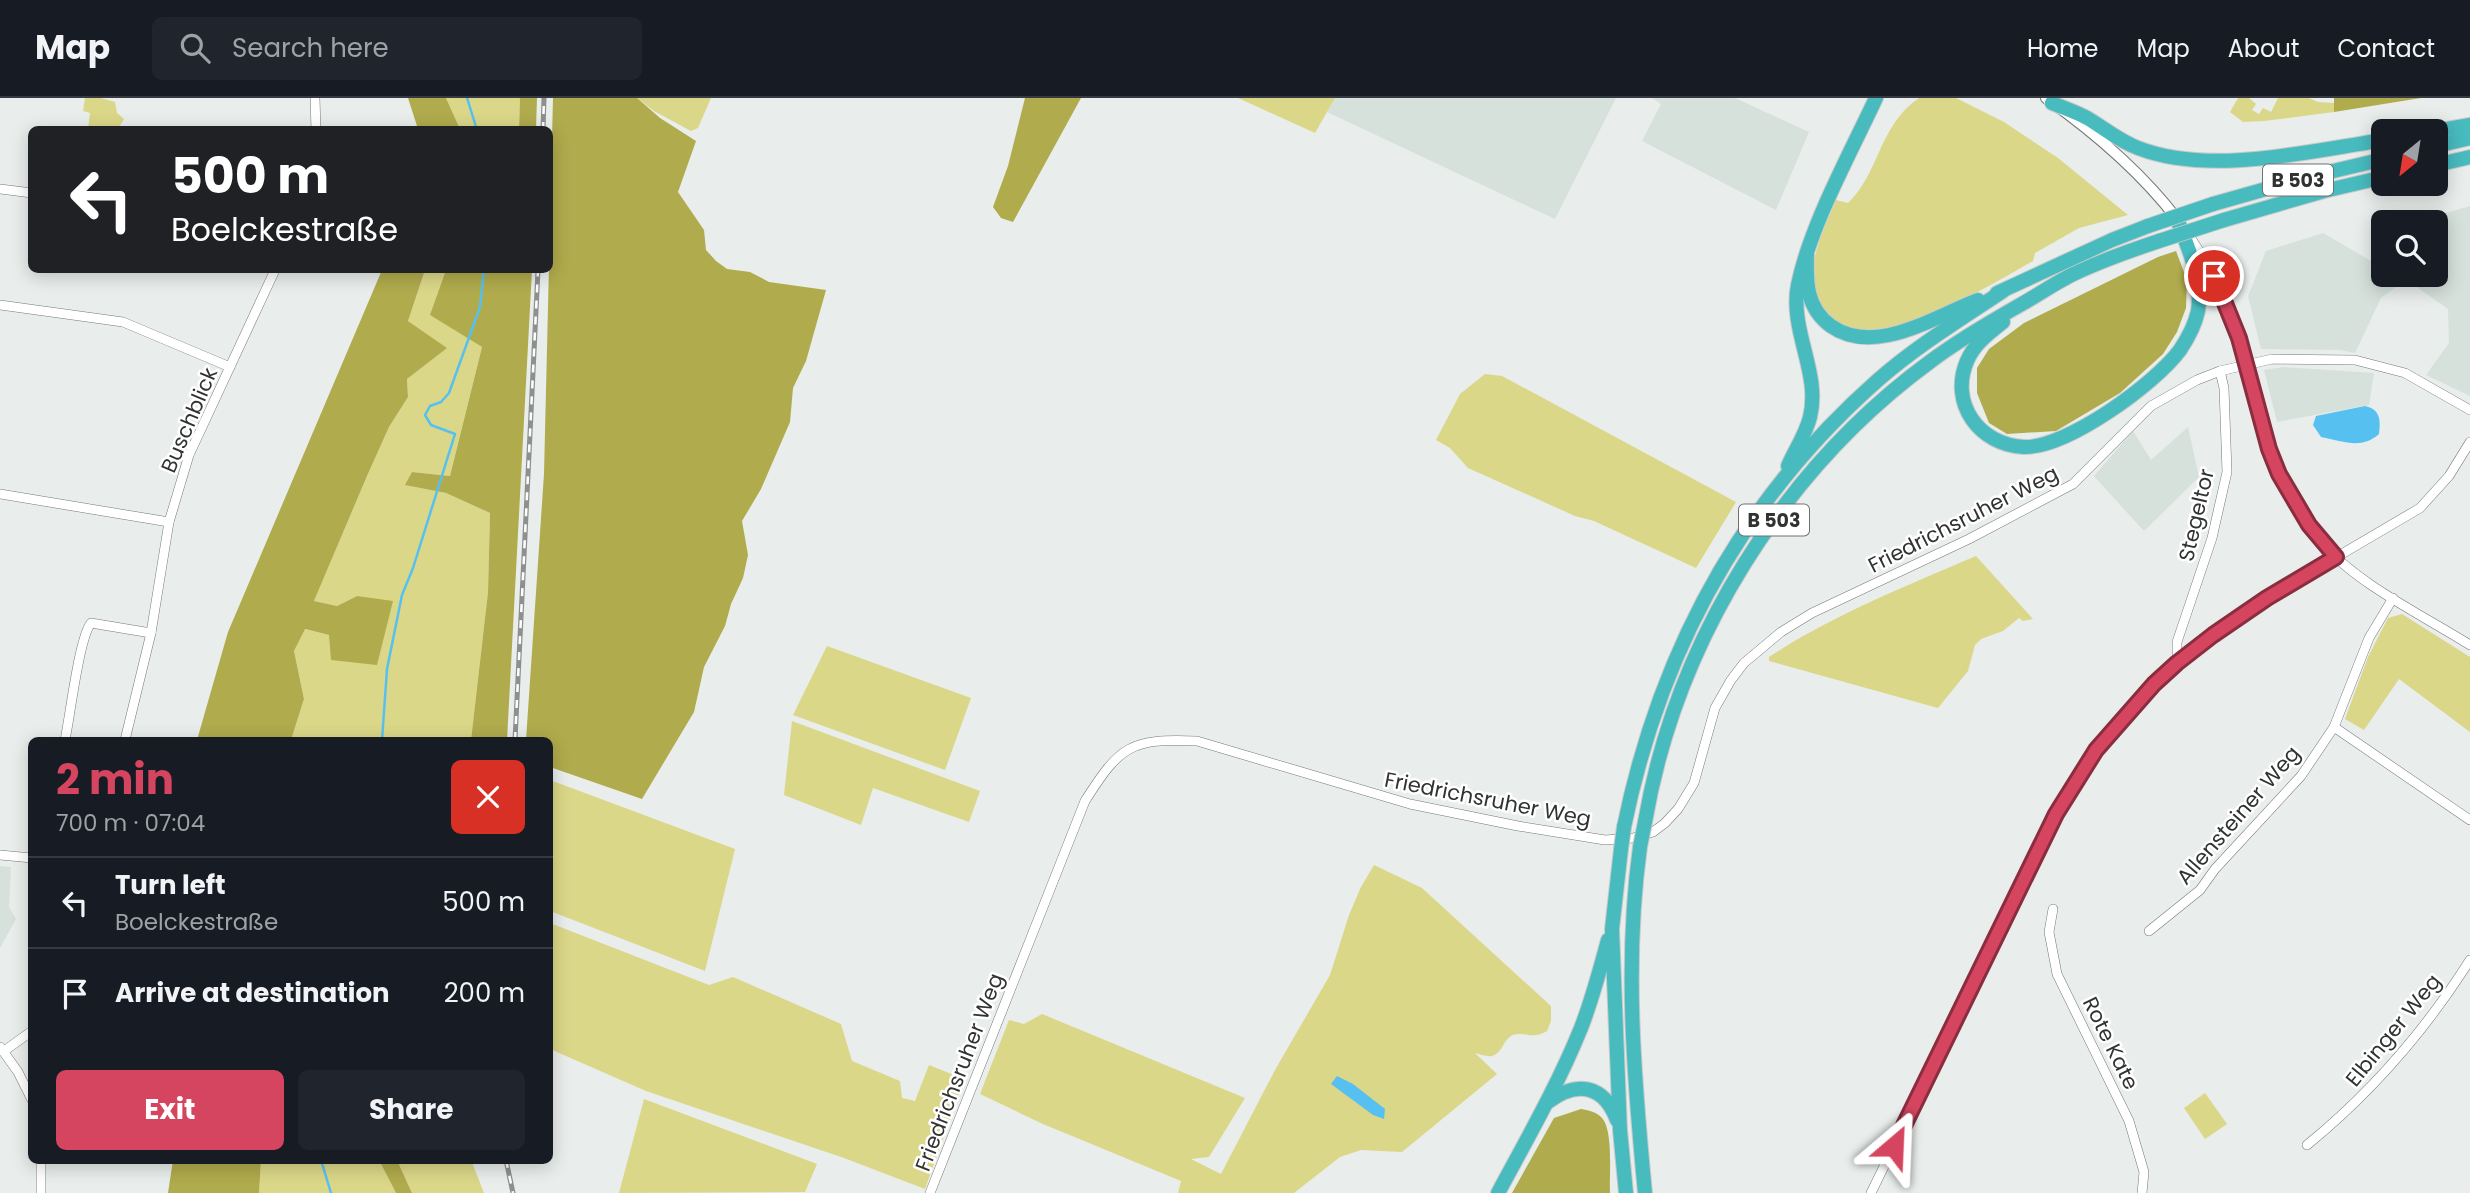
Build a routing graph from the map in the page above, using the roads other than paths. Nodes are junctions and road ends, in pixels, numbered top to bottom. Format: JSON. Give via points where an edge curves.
{"nodes":[{"id":1,"x":315,"y":98,"type":"edge"},
{"id":2,"x":1876,"y":98,"type":"edge"},
{"id":3,"x":2049,"y":100,"type":"edge"},
{"id":4,"x":2470,"y":125,"type":"edge"},
{"id":5,"x":316,"y":126,"type":"edge"},
{"id":6,"x":2448,"y":129,"type":"edge"},
{"id":7,"x":2470,"y":138,"type":"edge"},
{"id":8,"x":2371,"y":142,"type":"edge"},
{"id":9,"x":2448,"y":143,"type":"edge"},
{"id":10,"x":2470,"y":157,"type":"edge"},
{"id":11,"x":2371,"y":162,"type":"edge"},
{"id":12,"x":2448,"y":162,"type":"edge"},
{"id":13,"x":2371,"y":180,"type":"edge"},
{"id":14,"x":0,"y":189,"type":"edge"},
{"id":15,"x":28,"y":192,"type":"edge"},
{"id":16,"x":2177,"y":219,"type":"junction"},
{"id":17,"x":1807,"y":254,"type":"junction"},
{"id":18,"x":274,"y":273,"type":"edge"},
{"id":19,"x":2003,"y":291,"type":"junction"},
{"id":20,"x":0,"y":305,"type":"edge"},
{"id":21,"x":2020,"y":305,"type":"junction"},
{"id":22,"x":2246,"y":364,"type":"junction"},
{"id":23,"x":230,"y":367,"type":"junction"},
{"id":24,"x":2220,"y":371,"type":"junction"},
{"id":25,"x":2470,"y":410,"type":"edge"},
{"id":26,"x":2470,"y":442,"type":"edge"},
{"id":27,"x":1778,"y":485,"type":"junction"},
{"id":28,"x":0,"y":494,"type":"edge"},
{"id":29,"x":169,"y":522,"type":"junction"},
{"id":30,"x":2336,"y":557,"type":"junction"},
{"id":31,"x":2393,"y":597,"type":"junction"},
{"id":32,"x":151,"y":633,"type":"junction"},
{"id":33,"x":2470,"y":645,"type":"edge"},
{"id":34,"x":2177,"y":663,"type":"junction"},
{"id":35,"x":2334,"y":727,"type":"junction"},
{"id":36,"x":66,"y":737,"type":"edge"},
{"id":37,"x":126,"y":737,"type":"edge"},
{"id":38,"x":2470,"y":820,"type":"edge"},
{"id":39,"x":0,"y":855,"type":"edge"},
{"id":40,"x":28,"y":858,"type":"edge"},
{"id":41,"x":2053,"y":909,"type":"dead end"},
{"id":42,"x":1612,"y":929,"type":"junction"},
{"id":43,"x":2149,"y":931,"type":"dead end"},
{"id":44,"x":2470,"y":960,"type":"edge"},
{"id":45,"x":28,"y":1033,"type":"edge"},
{"id":46,"x":2,"y":1049,"type":"edge"},
{"id":47,"x":28,"y":1091,"type":"edge"},
{"id":48,"x":1547,"y":1103,"type":"junction"},
{"id":49,"x":1620,"y":1130,"type":"junction"},
{"id":50,"x":2307,"y":1145,"type":"dead end"},
{"id":51,"x":41,"y":1164,"type":"edge"},
{"id":52,"x":41,"y":1193,"type":"edge"},
{"id":53,"x":930,"y":1193,"type":"edge"},
{"id":54,"x":1498,"y":1193,"type":"edge"},
{"id":55,"x":1626,"y":1193,"type":"edge"},
{"id":56,"x":1644,"y":1193,"type":"edge"},
{"id":57,"x":1871,"y":1193,"type":"edge"},
{"id":58,"x":2142,"y":1193,"type":"edge"}],
"edges":[{"from":1,"to":5,"type":"street"},
{"from":2,"to":17,"type":"highway"},
{"from":3,"to":8,"type":"highway","via":[[2088,118],[2121,141],[2167,156],[2261,157]]},
{"from":3,"to":16,"type":"street","via":[[2115,152]]},
{"from":4,"to":6,"type":"highway"},
{"from":7,"to":9,"type":"highway"},
{"from":10,"to":12,"type":"highway"},
{"from":11,"to":19,"type":"highway","number":"B 503","bridge":true,"via":[[2148,226]]},
{"from":13,"to":21,"type":"highway","number":"B 503","bridge":true,"via":[[2159,241],[2078,272]]},
{"from":14,"to":15,"type":"street"},
{"from":16,"to":21,"type":"highway","number":"B 503","via":[[2195,269],[2199,296],[2193,327],[2180,350],[2151,379],[2102,415],[2035,446],[2012,445],[1984,433],[1968,414],[1961,389],[1962,373],[1977,345]]},
{"from":16,"to":22,"type":"street","via":[[2214,276]]},
{"from":17,"to":19,"type":"highway","via":[[1807,289],[1816,312],[1838,330],[1859,337],[1907,329]]},
{"from":17,"to":27,"type":"highway","number":"B 503","via":[[1797,308],[1812,405],[1806,429]]},
{"from":18,"to":23,"type":"street","name":"Buschblick"},
{"from":19,"to":27,"type":"highway","number":"B 503","via":[[1880,379],[1839,416]]},
{"from":20,"to":23,"type":"street","via":[[123,322]]},
{"from":21,"to":56,"type":"highway","number":"B 503","bridge":true,"via":[[1930,361],[1854,427],[1805,481],[1722,602],[1679,695],[1657,764],[1640,847],[1631,940]]},
{"from":22,"to":24,"type":"street","name":"Friedrichsruher Weg"},
{"from":22,"to":25,"type":"street","name":"Friedrichsruher Weg","via":[[2272,359],[2355,360],[2405,373]]},
{"from":22,"to":30,"type":"street","via":[[2279,474],[2309,525]]},
{"from":23,"to":29,"type":"street","name":"Buschblick","via":[[189,455]]},
{"from":24,"to":34,"type":"street","name":"Stegeltor","via":[[2227,472],[2212,538],[2177,642]]},
{"from":24,"to":53,"type":"street","name":"Friedrichsruher Weg","via":[[2151,406],[2073,484],[1781,632],[1731,680],[1715,708],[1694,783],[1678,809],[1653,832],[1605,839],[1518,826],[1410,804],[1197,741],[1160,740],[1124,752],[1105,770],[1085,801]]},
{"from":26,"to":30,"type":"street","via":[[2420,508]]},
{"from":27,"to":42,"type":"highway","number":"B 503","bridge":true,"via":[[1714,578],[1654,711],[1624,827]]},
{"from":28,"to":29,"type":"street"},
{"from":29,"to":32,"type":"street","name":"Buschblick"},
{"from":30,"to":31,"type":"street"},
{"from":30,"to":34,"type":"street","via":[[2267,598]]},
{"from":31,"to":33,"type":"street"},
{"from":31,"to":35,"type":"street","name":"Allensteiner Weg","via":[[2368,638]]},
{"from":32,"to":36,"type":"street","via":[[91,623]]},
{"from":32,"to":37,"type":"street","name":"Buschblick"},
{"from":34,"to":57,"type":"street","via":[[2096,750],[2056,814]]},
{"from":35,"to":38,"type":"street"},
{"from":35,"to":43,"type":"street","name":"Allensteiner Weg","via":[[2301,776],[2200,890]]},
{"from":39,"to":40,"type":"street"},
{"from":41,"to":58,"type":"street","name":"Rote Kate","via":[[2049,932],[2057,974],[2129,1121],[2144,1172]]},
{"from":42,"to":48,"type":"highway","via":[[1581,1027]]},
{"from":42,"to":49,"type":"highway","number":"B 503"},
{"from":44,"to":50,"type":"street","name":"Elbinger Weg","via":[[2385,1074]]},
{"from":45,"to":46,"type":"street"},
{"from":46,"to":47,"type":"street"},
{"from":48,"to":49,"type":"highway","via":[[1578,1087],[1594,1092],[1608,1102]]},
{"from":48,"to":54,"type":"highway"},
{"from":49,"to":55,"type":"highway","number":"B 503"},
{"from":51,"to":52,"type":"street"}]}
